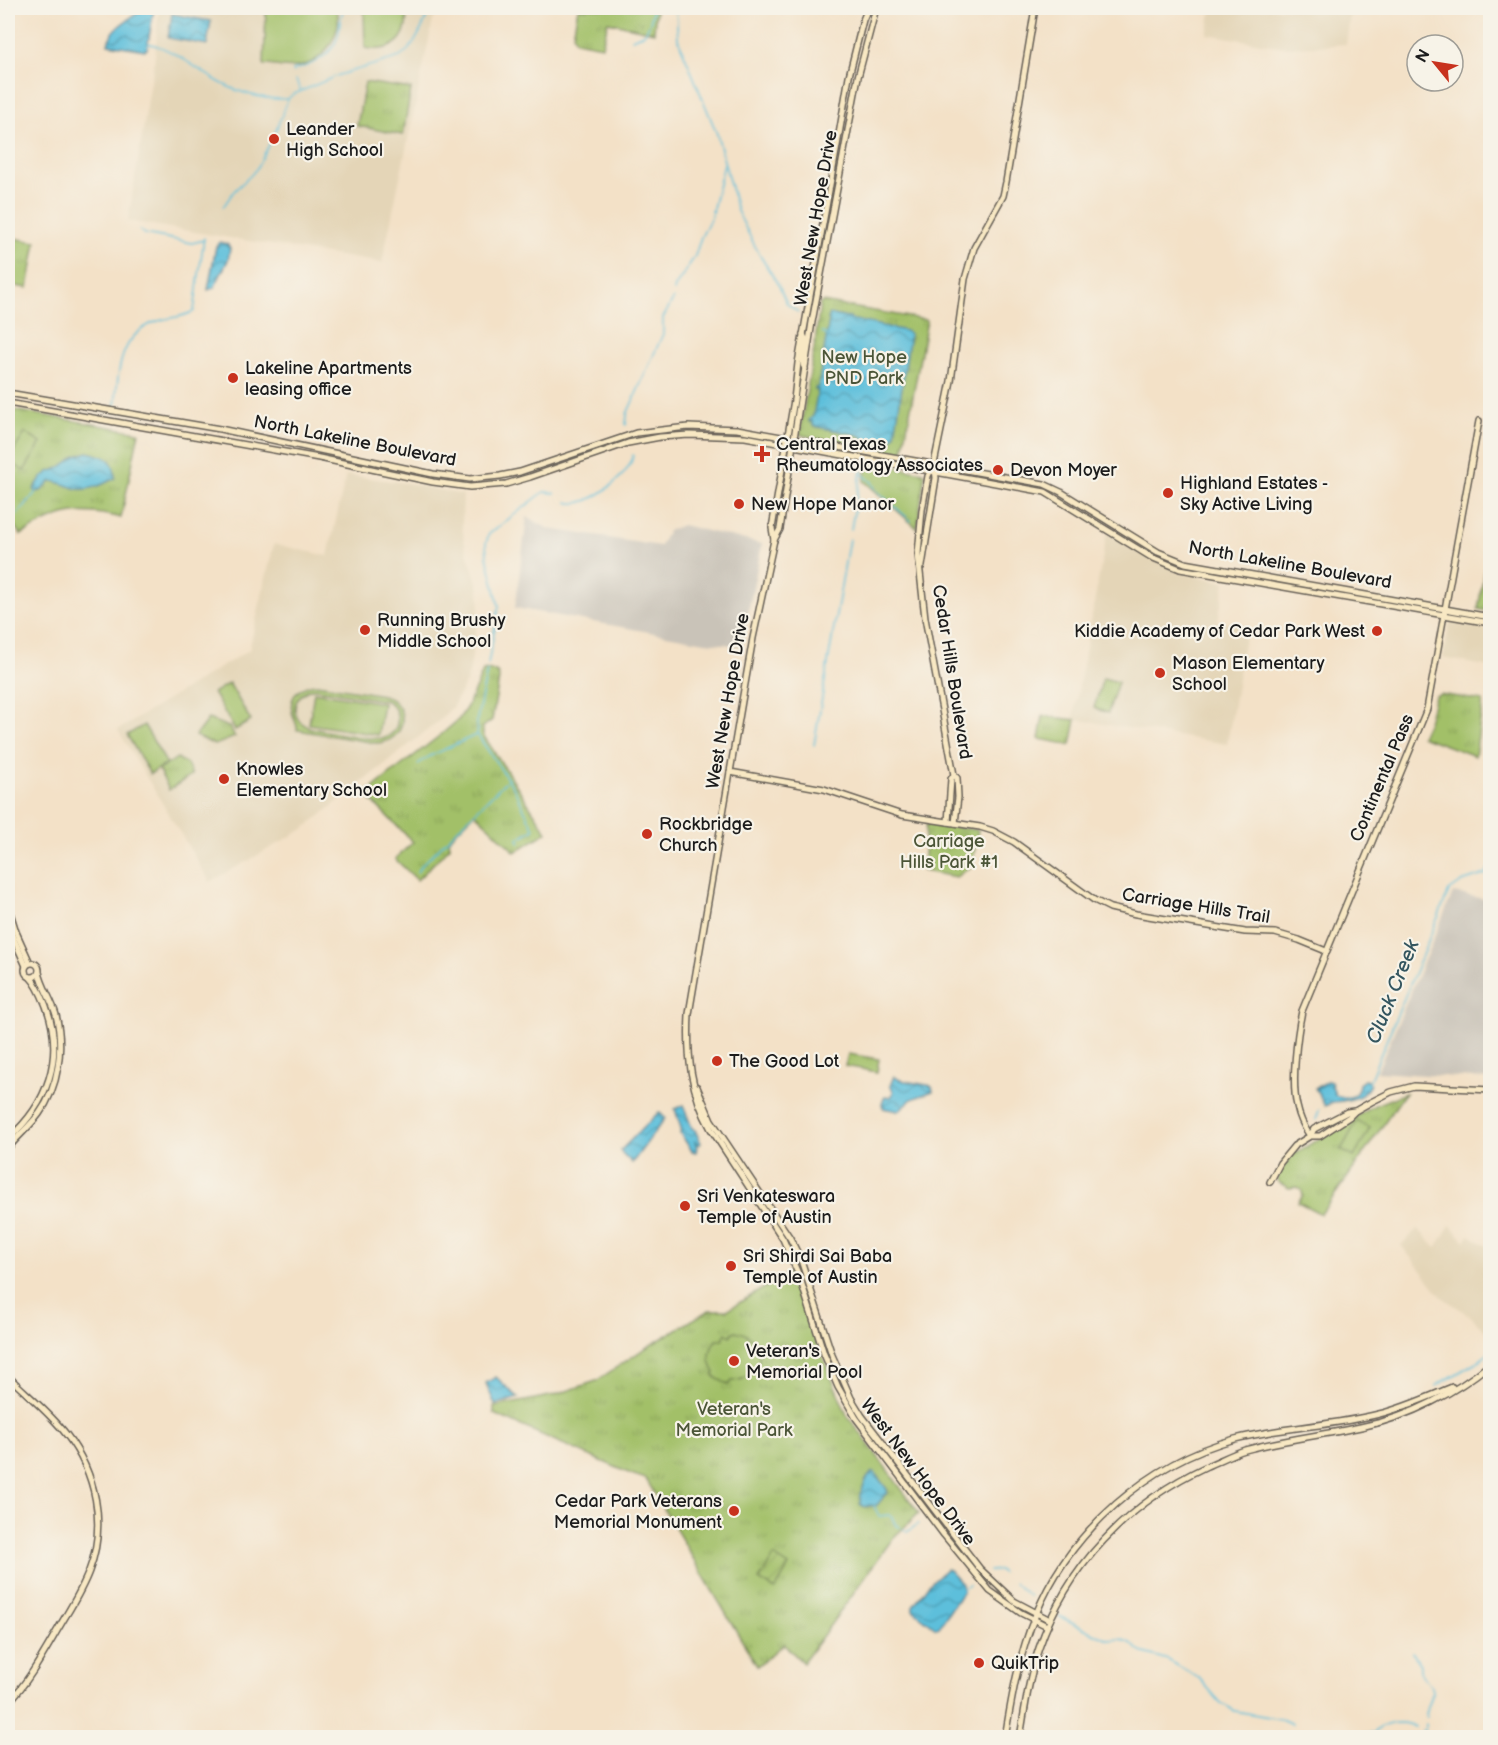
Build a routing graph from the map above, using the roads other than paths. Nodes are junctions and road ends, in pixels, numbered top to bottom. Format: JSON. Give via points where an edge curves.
{"nodes":[{"id":1,"x":868,"y":8,"type":"edge"},
{"id":2,"x":876,"y":8,"type":"edge"},
{"id":3,"x":1035,"y":8,"type":"edge"},
{"id":4,"x":803,"y":334,"type":"junction"},
{"id":5,"x":806,"y":371,"type":"junction"},
{"id":6,"x":8,"y":393,"type":"edge"},
{"id":7,"x":8,"y":403,"type":"edge"},
{"id":8,"x":1479,"y":421,"type":"dead end"},
{"id":9,"x":787,"y":437,"type":"junction"},
{"id":10,"x":795,"y":439,"type":"junction"},
{"id":11,"x":786,"y":445,"type":"junction"},
{"id":12,"x":794,"y":446,"type":"junction"},
{"id":13,"x":934,"y":464,"type":"junction"},
{"id":14,"x":933,"y":471,"type":"junction"},
{"id":15,"x":774,"y":540,"type":"junction"},
{"id":16,"x":1445,"y":613,"type":"junction"},
{"id":17,"x":1491,"y":617,"type":"edge"},
{"id":18,"x":1491,"y":623,"type":"edge"},
{"id":19,"x":730,"y":772,"type":"junction"},
{"id":20,"x":954,"y":775,"type":"junction"},
{"id":21,"x":8,"y":782,"type":"edge"},
{"id":22,"x":948,"y":822,"type":"junction"},
{"id":23,"x":956,"y":823,"type":"junction"},
{"id":24,"x":8,"y":828,"type":"edge"},
{"id":25,"x":8,"y":906,"type":"edge"},
{"id":26,"x":8,"y":926,"type":"edge"},
{"id":27,"x":1326,"y":951,"type":"junction"},
{"id":28,"x":28,"y":964,"type":"junction"},
{"id":29,"x":39,"y":972,"type":"junction"},
{"id":30,"x":30,"y":977,"type":"junction"},
{"id":31,"x":693,"y":1080,"type":"junction"},
{"id":32,"x":1491,"y":1090,"type":"edge"},
{"id":33,"x":1310,"y":1136,"type":"junction"},
{"id":34,"x":8,"y":1139,"type":"edge"},
{"id":35,"x":8,"y":1148,"type":"edge"},
{"id":36,"x":1270,"y":1182,"type":"dead end"},
{"id":37,"x":1491,"y":1364,"type":"edge"},
{"id":38,"x":8,"y":1376,"type":"edge"},
{"id":39,"x":1463,"y":1382,"type":"junction"},
{"id":40,"x":1036,"y":1613,"type":"junction"},
{"id":41,"x":1033,"y":1620,"type":"junction"},
{"id":42,"x":1049,"y":1623,"type":"junction"},
{"id":43,"x":8,"y":1702,"type":"edge"},
{"id":44,"x":1005,"y":1737,"type":"edge"},
{"id":45,"x":1020,"y":1737,"type":"edge"}],
"edges":[{"from":1,"to":4,"type":"main road","name":"West New Hope Drive","via":[[849,76]]},
{"from":2,"to":5,"type":"main road","name":"West New Hope Drive","via":[[853,100]]},
{"from":3,"to":13,"type":"main road","name":"Cedar Hills Boulevard","via":[[1003,196],[974,248],[965,279],[951,381]]},
{"from":4,"to":5,"type":"main road","via":[[806,341],[802,364]]},
{"from":4,"to":9,"type":"main road","name":"West New Hope Drive"},
{"from":5,"to":10,"type":"main road","name":"West New Hope Drive"},
{"from":6,"to":9,"type":"main road","name":"North Lakeline Boulevard","via":[[220,429],[470,479],[520,472],[636,433],[688,427]]},
{"from":7,"to":11,"type":"main road","name":"North Lakeline Boulevard","via":[[470,487],[506,484],[619,446],[660,438],[733,436]]},
{"from":8,"to":16,"type":"main road","name":"Continental Pass"},
{"from":9,"to":10,"type":"main road","name":"North Lakeline Boulevard"},
{"from":9,"to":11,"type":"main road","name":"West New Hope Drive"},
{"from":10,"to":12,"type":"main road","name":"West New Hope Drive"},
{"from":10,"to":13,"type":"main road","name":"North Lakeline Boulevard"},
{"from":11,"to":12,"type":"main road","name":"North Lakeline Boulevard"},
{"from":11,"to":15,"type":"main road","name":"West New Hope Drive","via":[[772,528]]},
{"from":12,"to":14,"type":"main road","name":"North Lakeline Boulevard"},
{"from":12,"to":15,"type":"main road","name":"West New Hope Drive","via":[[780,529]]},
{"from":13,"to":14,"type":"main road","name":"Cedar Hills Boulevard"},
{"from":13,"to":16,"type":"main road","name":"North Lakeline Boulevard","via":[[1044,484],[1158,552],[1185,563]]},
{"from":14,"to":16,"type":"main road","name":"North Lakeline Boulevard","via":[[1045,492],[1151,556],[1180,569]]},
{"from":14,"to":20,"type":"main road","name":"Cedar Hills Boulevard","via":[[921,573],[925,618]]},
{"from":15,"to":19,"type":"main road","name":"West New Hope Drive"},
{"from":16,"to":17,"type":"main road","name":"North Lakeline Boulevard"},
{"from":16,"to":18,"type":"main road","name":"North Lakeline Boulevard"},
{"from":16,"to":27,"type":"main road","name":"Continental Pass","via":[[1427,709]]},
{"from":19,"to":22,"type":"main road","name":"Carriage Hills Trail","via":[[824,789],[902,815]]},
{"from":19,"to":31,"type":"main road","name":"West New Hope Drive","via":[[689,1014],[688,1050]]},
{"from":20,"to":22,"type":"main road","name":"Cedar Hills Boulevard"},
{"from":20,"to":23,"type":"main road","name":"Cedar Hills Boulevard","via":[[958,790]]},
{"from":21,"to":24,"type":"main road"},
{"from":22,"to":23,"type":"main road","name":"Carriage Hills Trail"},
{"from":23,"to":27,"type":"main road","name":"Carriage Hills Trail","via":[[980,826],[1002,835],[1110,909],[1245,932],[1275,933]]},
{"from":25,"to":28,"type":"main road"},
{"from":26,"to":28,"type":"main road"},
{"from":27,"to":33,"type":"main road","name":"Continental Pass","via":[[1307,998],[1298,1036],[1295,1097]]},
{"from":28,"to":29,"type":"main road","via":[[38,965]]},
{"from":28,"to":30,"type":"main road","via":[[25,973]]},
{"from":29,"to":30,"type":"main road"},
{"from":29,"to":35,"type":"main road","via":[[57,1023],[58,1068],[41,1111]]},
{"from":30,"to":34,"type":"main road","via":[[43,999],[53,1030],[52,1067],[32,1113]]},
{"from":31,"to":40,"type":"main road","name":"West New Hope Drive","via":[[711,1120],[790,1238],[832,1355],[862,1416],[980,1569],[1005,1594]]},
{"from":31,"to":41,"type":"main road","name":"West New Hope Drive","via":[[696,1100],[711,1129],[792,1255],[824,1354],[856,1418],[977,1577],[990,1591]]},
{"from":32,"to":33,"type":"main road","via":[[1414,1086],[1391,1092],[1320,1136]]},
{"from":33,"to":36,"type":"main road","via":[[1286,1153]]},
{"from":37,"to":39,"type":"main road"},
{"from":38,"to":43,"type":"main road","via":[[65,1432],[81,1455],[94,1491],[98,1518],[89,1574],[29,1676]]},
{"from":39,"to":40,"type":"main road","via":[[1380,1414],[1279,1430],[1217,1445],[1165,1468],[1108,1512],[1085,1536],[1052,1582]]},
{"from":39,"to":42,"type":"main road","via":[[1436,1401],[1406,1414],[1368,1426],[1244,1451],[1178,1481],[1129,1515],[1106,1537],[1071,1580]]},
{"from":40,"to":41,"type":"main road"},
{"from":40,"to":42,"type":"main road","name":"West New Hope Drive"},
{"from":41,"to":42,"type":"main road","name":"West New Hope Drive"},
{"from":41,"to":44,"type":"main road","via":[[1022,1653]]},
{"from":42,"to":45,"type":"main road","via":[[1033,1668]]}]}
